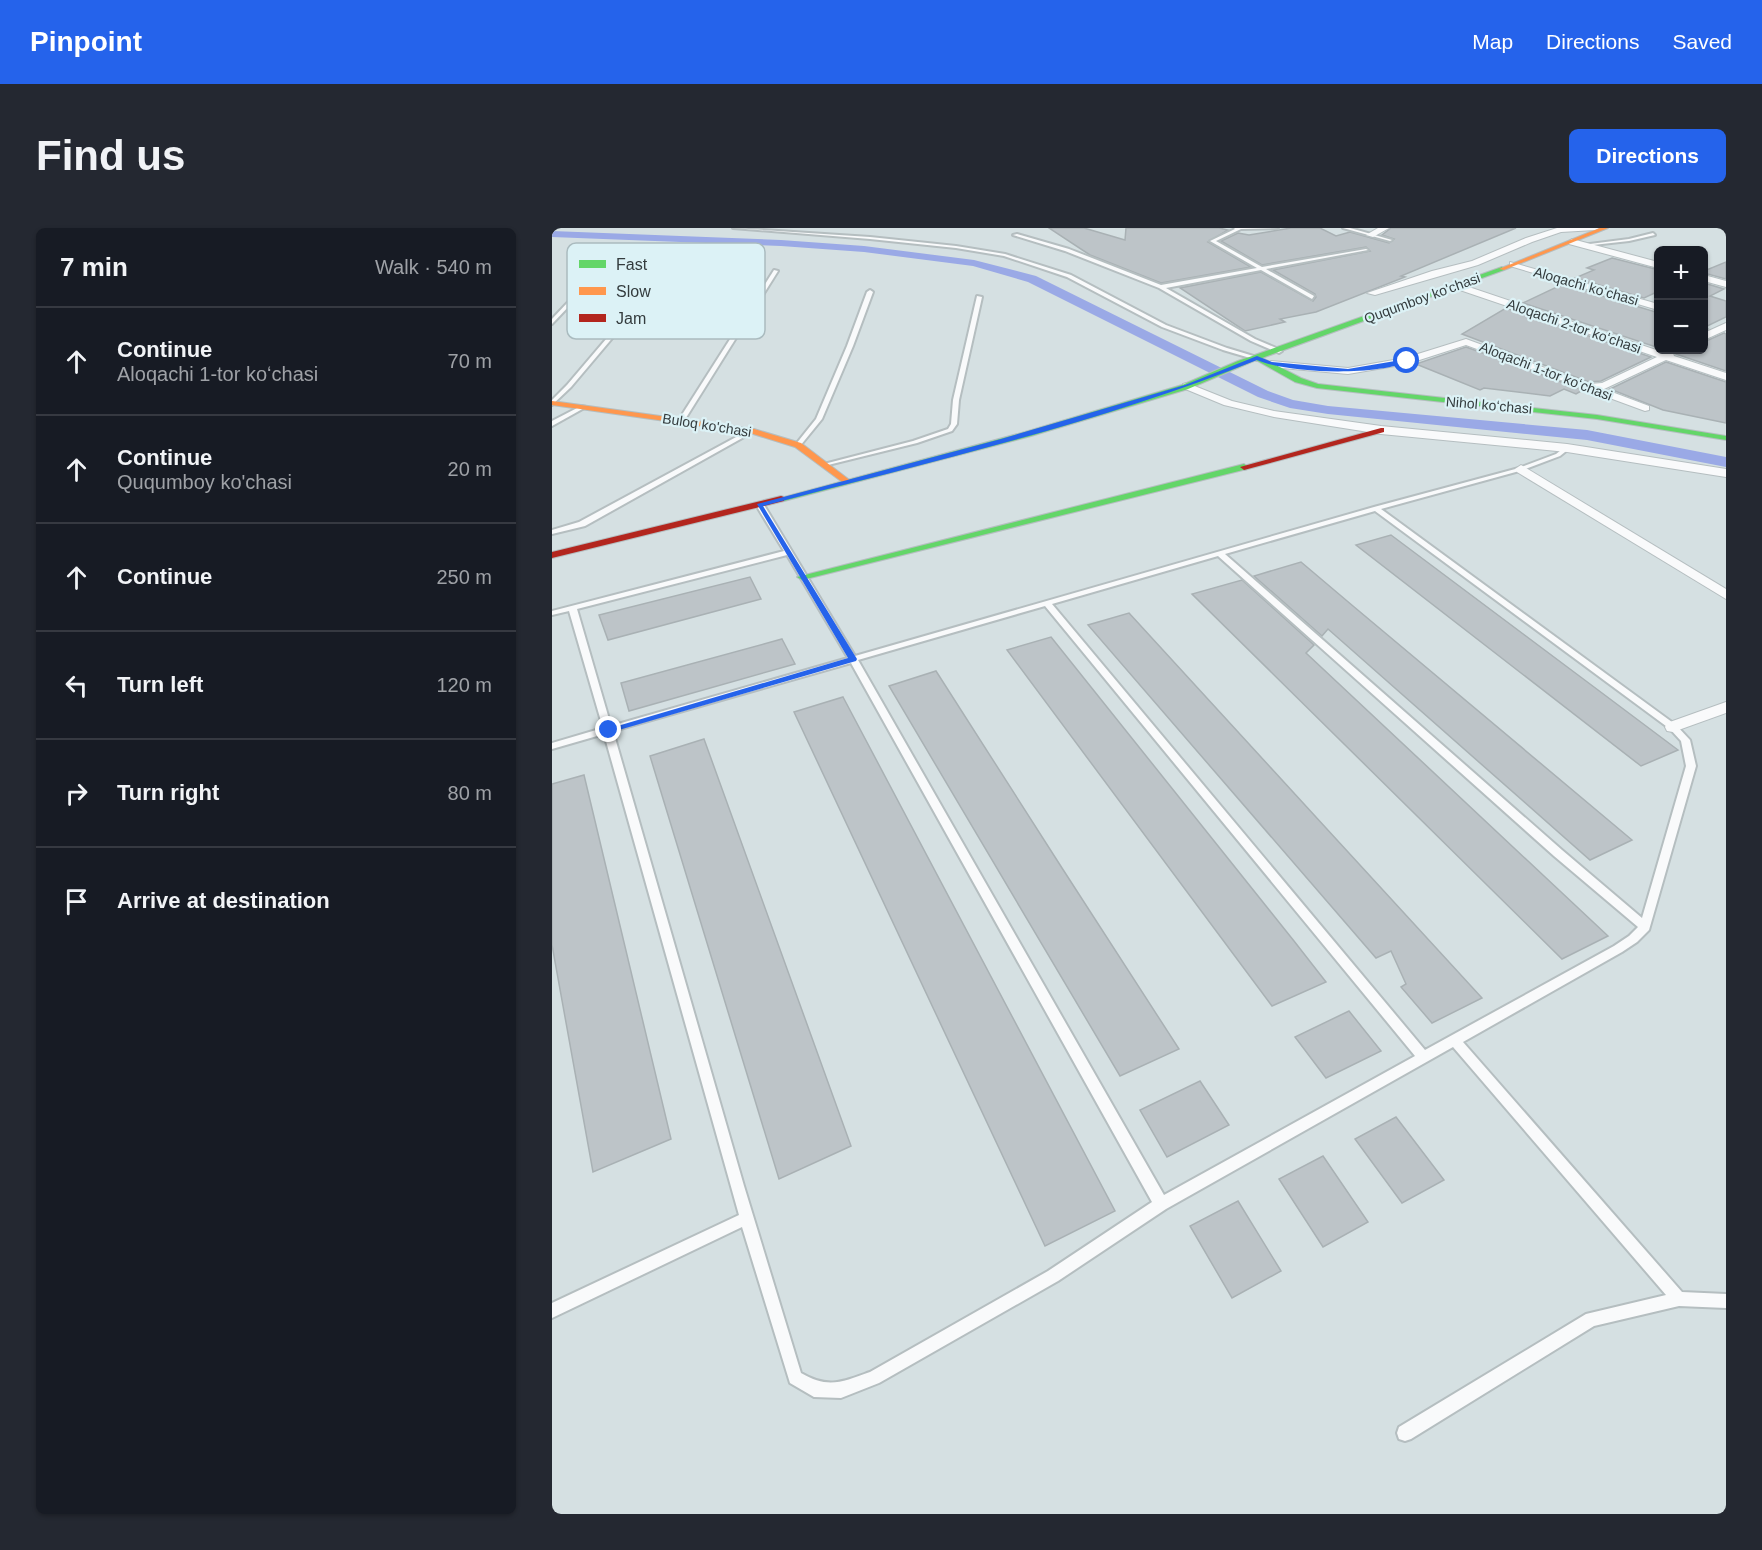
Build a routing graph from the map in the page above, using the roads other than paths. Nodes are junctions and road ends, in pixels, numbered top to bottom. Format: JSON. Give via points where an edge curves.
{"nodes":[{"id":1,"x":735,"y":228,"type":"edge"},
{"id":2,"x":1238,"y":228,"type":"edge"},
{"id":3,"x":1276,"y":228,"type":"edge"},
{"id":4,"x":1345,"y":228,"type":"edge"},
{"id":5,"x":1386,"y":228,"type":"edge"},
{"id":6,"x":1595,"y":228,"type":"edge"},
{"id":7,"x":1605,"y":228,"type":"edge"},
{"id":8,"x":1653,"y":234,"type":"dead end"},
{"id":9,"x":1370,"y":235,"type":"junction"},
{"id":10,"x":1015,"y":236,"type":"dead end"},
{"id":11,"x":1390,"y":240,"type":"dead end"},
{"id":12,"x":1578,"y":244,"type":"junction"},
{"id":13,"x":1366,"y":250,"type":"dead end"},
{"id":14,"x":1513,"y":264,"type":"junction"},
{"id":15,"x":1654,"y":265,"type":"edge"},
{"id":16,"x":1262,"y":269,"type":"junction"},
{"id":17,"x":776,"y":271,"type":"dead end"},
{"id":18,"x":1708,"y":279,"type":"edge"},
{"id":19,"x":1726,"y":284,"type":"edge"},
{"id":20,"x":1457,"y":286,"type":"junction"},
{"id":21,"x":1161,"y":287,"type":"junction"},
{"id":22,"x":765,"y":288,"type":"edge"},
{"id":23,"x":870,"y":292,"type":"dead end"},
{"id":24,"x":1372,"y":292,"type":"dead end"},
{"id":25,"x":979,"y":297,"type":"dead end"},
{"id":26,"x":1312,"y":297,"type":"dead end"},
{"id":27,"x":567,"y":306,"type":"edge"},
{"id":28,"x":1654,"y":306,"type":"edge"},
{"id":29,"x":552,"y":322,"type":"edge"},
{"id":30,"x":1708,"y":322,"type":"edge"},
{"id":31,"x":1726,"y":327,"type":"edge"},
{"id":32,"x":1708,"y":335,"type":"edge"},
{"id":33,"x":609,"y":339,"type":"edge"},
{"id":34,"x":733,"y":339,"type":"edge"},
{"id":35,"x":1279,"y":351,"type":"junction"},
{"id":36,"x":1671,"y":354,"type":"edge"},
{"id":37,"x":1664,"y":357,"type":"junction"},
{"id":38,"x":1257,"y":358,"type":"junction"},
{"id":39,"x":1271,"y":364,"type":"junction"},
{"id":40,"x":1726,"y":376,"type":"edge"},
{"id":41,"x":1187,"y":386,"type":"junction"},
{"id":42,"x":1589,"y":387,"type":"junction"},
{"id":43,"x":552,"y":403,"type":"edge"},
{"id":44,"x":583,"y":407,"type":"junction"},
{"id":45,"x":1645,"y":408,"type":"dead end"},
{"id":46,"x":681,"y":421,"type":"junction"},
{"id":47,"x":552,"y":424,"type":"edge"},
{"id":48,"x":1381,"y":430,"type":"junction"},
{"id":49,"x":751,"y":431,"type":"junction"},
{"id":50,"x":1726,"y":438,"type":"edge"},
{"id":51,"x":798,"y":445,"type":"junction"},
{"id":52,"x":1567,"y":448,"type":"junction"},
{"id":53,"x":826,"y":465,"type":"junction"},
{"id":54,"x":1521,"y":469,"type":"junction"},
{"id":55,"x":1726,"y":473,"type":"edge"},
{"id":56,"x":848,"y":482,"type":"junction"},
{"id":57,"x":760,"y":505,"type":"junction"},
{"id":58,"x":1376,"y":508,"type":"junction"},
{"id":59,"x":552,"y":532,"type":"edge"},
{"id":60,"x":787,"y":553,"type":"junction"},
{"id":61,"x":1219,"y":553,"type":"junction"},
{"id":62,"x":552,"y":555,"type":"edge"},
{"id":63,"x":802,"y":577,"type":"junction"},
{"id":64,"x":1726,"y":595,"type":"edge"},
{"id":65,"x":1047,"y":603,"type":"junction"},
{"id":66,"x":572,"y":608,"type":"junction"},
{"id":67,"x":552,"y":613,"type":"edge"},
{"id":68,"x":853,"y":659,"type":"junction"},
{"id":69,"x":1726,"y":707,"type":"edge"},
{"id":70,"x":1673,"y":727,"type":"junction"},
{"id":71,"x":609,"y":730,"type":"junction"},
{"id":72,"x":552,"y":746,"type":"edge"},
{"id":73,"x":1645,"y":927,"type":"junction"},
{"id":74,"x":1454,"y":1040,"type":"junction"},
{"id":75,"x":1423,"y":1057,"type":"junction"},
{"id":76,"x":1161,"y":1204,"type":"junction"},
{"id":77,"x":745,"y":1219,"type":"junction"},
{"id":78,"x":1679,"y":1299,"type":"junction"},
{"id":79,"x":1726,"y":1301,"type":"edge"},
{"id":80,"x":552,"y":1311,"type":"edge"},
{"id":81,"x":1405,"y":1433,"type":"dead end"}],
"edges":[{"from":1,"to":38,"type":"lane","via":[[881,239],[1005,255],[1069,276],[1164,326]]},
{"from":2,"to":3,"type":"lane"},
{"from":2,"to":16,"type":"lane","via":[[1212,241]]},
{"from":4,"to":9,"type":"lane"},
{"from":5,"to":9,"type":"street"},
{"from":6,"to":24,"type":"street","via":[[1560,230],[1475,264]]},
{"from":7,"to":12,"type":"main road","name":"Ququmboy ko'chasi"},
{"from":8,"to":12,"type":"lane"},
{"from":9,"to":11,"type":"lane"},
{"from":10,"to":21,"type":"lane","via":[[1067,250]]},
{"from":12,"to":14,"type":"main road","name":"Ququmboy ko'chasi"},
{"from":12,"to":15,"type":"street"},
{"from":13,"to":16,"type":"lane"},
{"from":14,"to":20,"type":"main road","name":"Ququmboy ko'chasi"},
{"from":14,"to":28,"type":"street","name":"Aloqachi koʻchasi"},
{"from":16,"to":21,"type":"lane"},
{"from":16,"to":26,"type":"lane"},
{"from":17,"to":22,"type":"lane"},
{"from":18,"to":19,"type":"street"},
{"from":20,"to":35,"type":"main road","name":"Ququmboy ko'chasi"},
{"from":20,"to":37,"type":"street","name":"Aloqachi 2-tor koʻchasi"},
{"from":21,"to":35,"type":"lane"},
{"from":23,"to":51,"type":"lane","via":[[819,419]]},
{"from":25,"to":53,"type":"lane","via":[[950,430]]},
{"from":27,"to":29,"type":"lane"},
{"from":30,"to":31,"type":"street"},
{"from":31,"to":32,"type":"street"},
{"from":33,"to":43,"type":"lane"},
{"from":34,"to":46,"type":"lane"},
{"from":35,"to":38,"type":"main road","name":"Ququmboy ko'chasi"},
{"from":36,"to":37,"type":"street"},
{"from":37,"to":40,"type":"street","name":"Aloqachi 2-tor koʻchasi"},
{"from":37,"to":42,"type":"street","via":[[1604,386]]},
{"from":38,"to":39,"type":"main road","name":"Nihol koʻchasi"},
{"from":38,"to":41,"type":"main road","name":"Ququmboy ko'chasi"},
{"from":39,"to":42,"type":"street","name":"Aloqachi 1-tor koʻchasi","via":[[1348,371],[1407,361],[1466,342]]},
{"from":39,"to":50,"type":"main road","name":"Nihol koʻchasi","via":[[1298,380],[1343,391],[1597,417]]},
{"from":41,"to":48,"type":"street","via":[[1249,409]]},
{"from":41,"to":56,"type":"main road","name":"Ququmboy ko'chasi"},
{"from":42,"to":45,"type":"street","name":"Aloqachi 1-tor koʻchasi"},
{"from":43,"to":44,"type":"main road","name":"Buloq ko'chasi"},
{"from":44,"to":46,"type":"main road","name":"Buloq ko'chasi"},
{"from":44,"to":47,"type":"lane"},
{"from":46,"to":49,"type":"main road","name":"Buloq ko'chasi"},
{"from":48,"to":52,"type":"street"},
{"from":48,"to":63,"type":"main road"},
{"from":49,"to":51,"type":"main road","name":"Buloq ko'chasi"},
{"from":49,"to":59,"type":"lane","via":[[582,524]]},
{"from":51,"to":53,"type":"main road","name":"Buloq ko'chasi"},
{"from":52,"to":54,"type":"lane"},
{"from":52,"to":55,"type":"street"},
{"from":53,"to":56,"type":"main road","name":"Buloq ko'chasi"},
{"from":54,"to":58,"type":"lane"},
{"from":54,"to":64,"type":"street"},
{"from":56,"to":57,"type":"main road","name":"Ququmboy ko'chasi"},
{"from":57,"to":60,"type":"lane"},
{"from":57,"to":62,"type":"main road","name":"Ququmboy ko'chasi"},
{"from":58,"to":61,"type":"lane"},
{"from":58,"to":70,"type":"lane"},
{"from":60,"to":63,"type":"lane"},
{"from":60,"to":66,"type":"lane"},
{"from":61,"to":65,"type":"lane"},
{"from":61,"to":73,"type":"lane"},
{"from":63,"to":68,"type":"lane"},
{"from":65,"to":68,"type":"lane"},
{"from":65,"to":75,"type":"lane"},
{"from":66,"to":67,"type":"lane"},
{"from":66,"to":71,"type":"lane"},
{"from":68,"to":71,"type":"lane"},
{"from":68,"to":76,"type":"lane"},
{"from":69,"to":70,"type":"street"},
{"from":70,"to":73,"type":"lane","via":[[1685,740],[1691,766]]},
{"from":71,"to":72,"type":"lane"},
{"from":71,"to":77,"type":"lane"},
{"from":73,"to":74,"type":"lane","via":[[1618,949]]},
{"from":74,"to":75,"type":"lane"},
{"from":74,"to":78,"type":"lane"},
{"from":75,"to":76,"type":"lane"},
{"from":76,"to":77,"type":"lane","via":[[1053,1276],[874,1378],[842,1390],[814,1389],[795,1378]]},
{"from":77,"to":80,"type":"lane"},
{"from":78,"to":79,"type":"lane"},
{"from":78,"to":81,"type":"lane","via":[[1591,1319]]}]}
